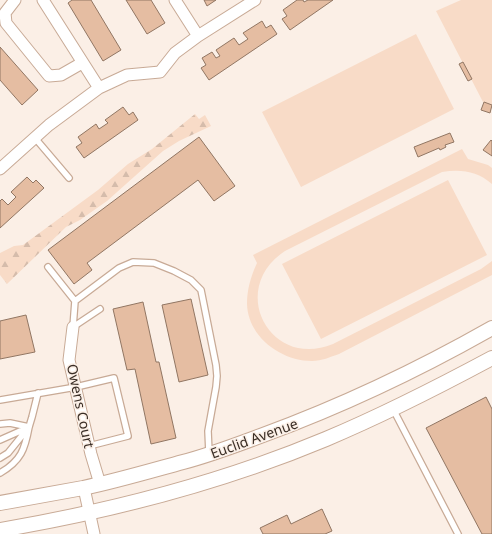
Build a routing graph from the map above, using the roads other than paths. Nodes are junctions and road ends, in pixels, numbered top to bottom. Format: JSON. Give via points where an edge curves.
{"nodes":[{"id":1,"x":15,"y":0,"type":"edge"},
{"id":2,"x":43,"y":0,"type":"edge"},
{"id":3,"x":175,"y":0,"type":"edge"},
{"id":4,"x":255,"y":0,"type":"edge"},
{"id":5,"x":198,"y":36,"type":"junction"},
{"id":6,"x":82,"y":63,"type":"junction"},
{"id":7,"x":99,"y":88,"type":"junction"},
{"id":8,"x":34,"y":138,"type":"junction"},
{"id":9,"x":0,"y":169,"type":"edge"},
{"id":10,"x":69,"y":178,"type":"dead end"},
{"id":11,"x":48,"y":266,"type":"dead end"},
{"id":12,"x":75,"y":301,"type":"junction"},
{"id":13,"x":100,"y":309,"type":"dead end"},
{"id":14,"x":73,"y":327,"type":"junction"},
{"id":15,"x":492,"y":328,"type":"edge"},
{"id":16,"x":492,"y":359,"type":"edge"},
{"id":17,"x":76,"y":388,"type":"junction"},
{"id":18,"x":38,"y":393,"type":"junction"},
{"id":19,"x":0,"y":400,"type":"edge"},
{"id":20,"x":393,"y":409,"type":"junction"},
{"id":21,"x":0,"y":424,"type":"edge"},
{"id":22,"x":29,"y":427,"type":"junction"},
{"id":23,"x":0,"y":440,"type":"edge"},
{"id":24,"x":89,"y":446,"type":"junction"},
{"id":25,"x":208,"y":454,"type":"junction"},
{"id":26,"x":0,"y":458,"type":"edge"},
{"id":27,"x":0,"y":473,"type":"edge"},
{"id":28,"x":100,"y":484,"type":"junction"},
{"id":29,"x":84,"y":488,"type":"junction"},
{"id":30,"x":0,"y":503,"type":"edge"},
{"id":31,"x":90,"y":514,"type":"junction"},
{"id":32,"x":0,"y":530,"type":"edge"},
{"id":33,"x":94,"y":534,"type":"edge"},
{"id":34,"x":458,"y":534,"type":"edge"}],
"edges":[{"from":1,"to":6,"type":"street","via":[[5,13],[6,23],[49,76],[60,75]]},
{"from":2,"to":6,"type":"street"},
{"from":3,"to":5,"type":"street"},
{"from":4,"to":5,"type":"street"},
{"from":5,"to":7,"type":"street","via":[[175,53],[160,72],[128,75]]},
{"from":6,"to":7,"type":"street"},
{"from":7,"to":8,"type":"street"},
{"from":8,"to":9,"type":"street"},
{"from":8,"to":10,"type":"lane"},
{"from":11,"to":12,"type":"lane"},
{"from":12,"to":14,"type":"lane"},
{"from":12,"to":25,"type":"lane","via":[[119,268],[133,262],[154,263],[174,271],[191,280],[201,290],[217,376],[208,431]]},
{"from":13,"to":14,"type":"lane"},
{"from":14,"to":17,"type":"street","name":"Owens Court","via":[[69,360]]},
{"from":15,"to":25,"type":"street","name":"Euclid Avenue","via":[[402,377],[339,405]]},
{"from":16,"to":20,"type":"street","name":"Euclid Avenue"},
{"from":17,"to":18,"type":"lane"},
{"from":17,"to":24,"type":"street","name":"Owens Court"},
{"from":17,"to":24,"type":"lane","via":[[114,378],[128,436]]},
{"from":18,"to":19,"type":"lane"},
{"from":18,"to":22,"type":"lane"},
{"from":20,"to":31,"type":"street","name":"Euclid Avenue","via":[[326,439],[251,467],[191,487]]},
{"from":20,"to":34,"type":"lane"},
{"from":21,"to":22,"type":"lane","via":[[10,423]]},
{"from":22,"to":23,"type":"lane"},
{"from":22,"to":26,"type":"lane","via":[[8,453]]},
{"from":22,"to":27,"type":"lane","via":[[22,454],[8,469]]},
{"from":24,"to":28,"type":"street","name":"Owens Court"},
{"from":25,"to":28,"type":"street","name":"Euclid Avenue"},
{"from":28,"to":29,"type":"street","name":"Euclid Avenue"},
{"from":29,"to":30,"type":"street","name":"Euclid Avenue"},
{"from":29,"to":31,"type":"street"},
{"from":31,"to":32,"type":"street","name":"Euclid Avenue"},
{"from":31,"to":33,"type":"street"}]}
